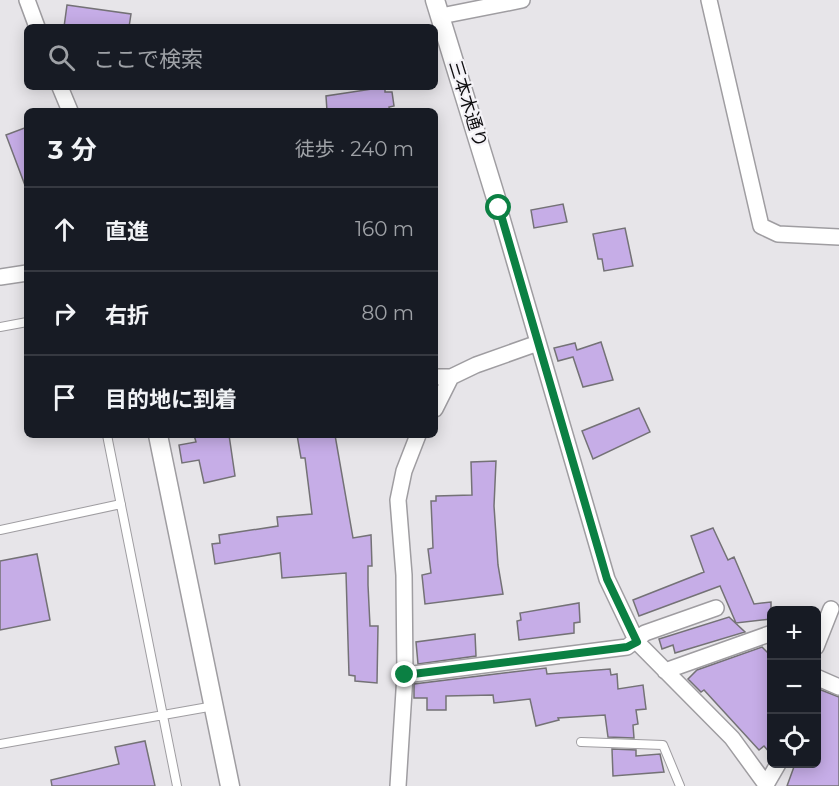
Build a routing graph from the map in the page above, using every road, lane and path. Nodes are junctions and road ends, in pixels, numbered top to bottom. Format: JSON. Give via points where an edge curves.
{"nodes":[{"id":1,"x":27,"y":0,"type":"edge"},
{"id":2,"x":522,"y":0,"type":"edge"},
{"id":3,"x":709,"y":0,"type":"edge"},
{"id":4,"x":438,"y":8,"type":"edge"},
{"id":5,"x":36,"y":24,"type":"edge"},
{"id":6,"x":61,"y":90,"type":"edge"},
{"id":7,"x":69,"y":108,"type":"edge"},
{"id":8,"x":499,"y":208,"type":"joint"},
{"id":9,"x":839,"y":237,"type":"edge"},
{"id":10,"x":24,"y":273,"type":"edge"},
{"id":11,"x":0,"y":277,"type":"edge"},
{"id":12,"x":24,"y":323,"type":"edge"},
{"id":13,"x":0,"y":327,"type":"edge"},
{"id":14,"x":538,"y":343,"type":"junction"},
{"id":15,"x":438,"y":377,"type":"edge"},
{"id":16,"x":451,"y":377,"type":"junction"},
{"id":17,"x":438,"y":403,"type":"edge"},
{"id":18,"x":108,"y":438,"type":"edge"},
{"id":19,"x":159,"y":438,"type":"edge"},
{"id":20,"x":417,"y":438,"type":"edge"},
{"id":21,"x":121,"y":504,"type":"junction"},
{"id":22,"x":0,"y":530,"type":"edge"},
{"id":23,"x":716,"y":608,"type":"dead end"},
{"id":24,"x":831,"y":609,"type":"dead end"},
{"id":25,"x":767,"y":634,"type":"edge"},
{"id":26,"x":821,"y":634,"type":"edge"},
{"id":27,"x":637,"y":642,"type":"junction"},
{"id":28,"x":664,"y":671,"type":"junction"},
{"id":29,"x":405,"y":675,"type":"junction"},
{"id":30,"x":821,"y":678,"type":"edge"},
{"id":31,"x":839,"y":687,"type":"edge"},
{"id":32,"x":214,"y":706,"type":"junction"},
{"id":33,"x":163,"y":715,"type":"junction"},
{"id":34,"x":581,"y":742,"type":"dead end"},
{"id":35,"x":0,"y":744,"type":"edge"},
{"id":36,"x":776,"y":768,"type":"edge"},
{"id":37,"x":767,"y":785,"type":"edge"},
{"id":38,"x":177,"y":786,"type":"edge"},
{"id":39,"x":230,"y":786,"type":"edge"},
{"id":40,"x":398,"y":786,"type":"edge"},
{"id":41,"x":680,"y":786,"type":"edge"}],
"edges":[{"from":1,"to":5,"type":"street"},
{"from":2,"to":4,"type":"street"},
{"from":3,"to":9,"type":"street","via":[[761,226],[778,234]]},
{"from":4,"to":8,"type":"street","name":"三本木通り"},
{"from":6,"to":7,"type":"street"},
{"from":8,"to":14,"type":"street"},
{"from":10,"to":11,"type":"street"},
{"from":12,"to":13,"type":"lane"},
{"from":14,"to":16,"type":"street"},
{"from":14,"to":27,"type":"street","via":[[607,579]]},
{"from":15,"to":16,"type":"street"},
{"from":16,"to":17,"type":"street"},
{"from":18,"to":21,"type":"lane"},
{"from":19,"to":32,"type":"street"},
{"from":20,"to":29,"type":"street","via":[[398,500]]},
{"from":21,"to":22,"type":"lane"},
{"from":21,"to":33,"type":"lane"},
{"from":23,"to":27,"type":"street","via":[[645,633]]},
{"from":24,"to":26,"type":"street"},
{"from":25,"to":28,"type":"street"},
{"from":27,"to":28,"type":"street"},
{"from":27,"to":29,"type":"street","via":[[627,647]]},
{"from":28,"to":37,"type":"street","via":[[732,738]]},
{"from":29,"to":40,"type":"street"},
{"from":30,"to":31,"type":"street"},
{"from":32,"to":33,"type":"lane"},
{"from":32,"to":39,"type":"street"},
{"from":33,"to":35,"type":"lane"},
{"from":33,"to":38,"type":"lane"},
{"from":34,"to":41,"type":"lane","via":[[663,745]]},
{"from":36,"to":37,"type":"street"}]}
